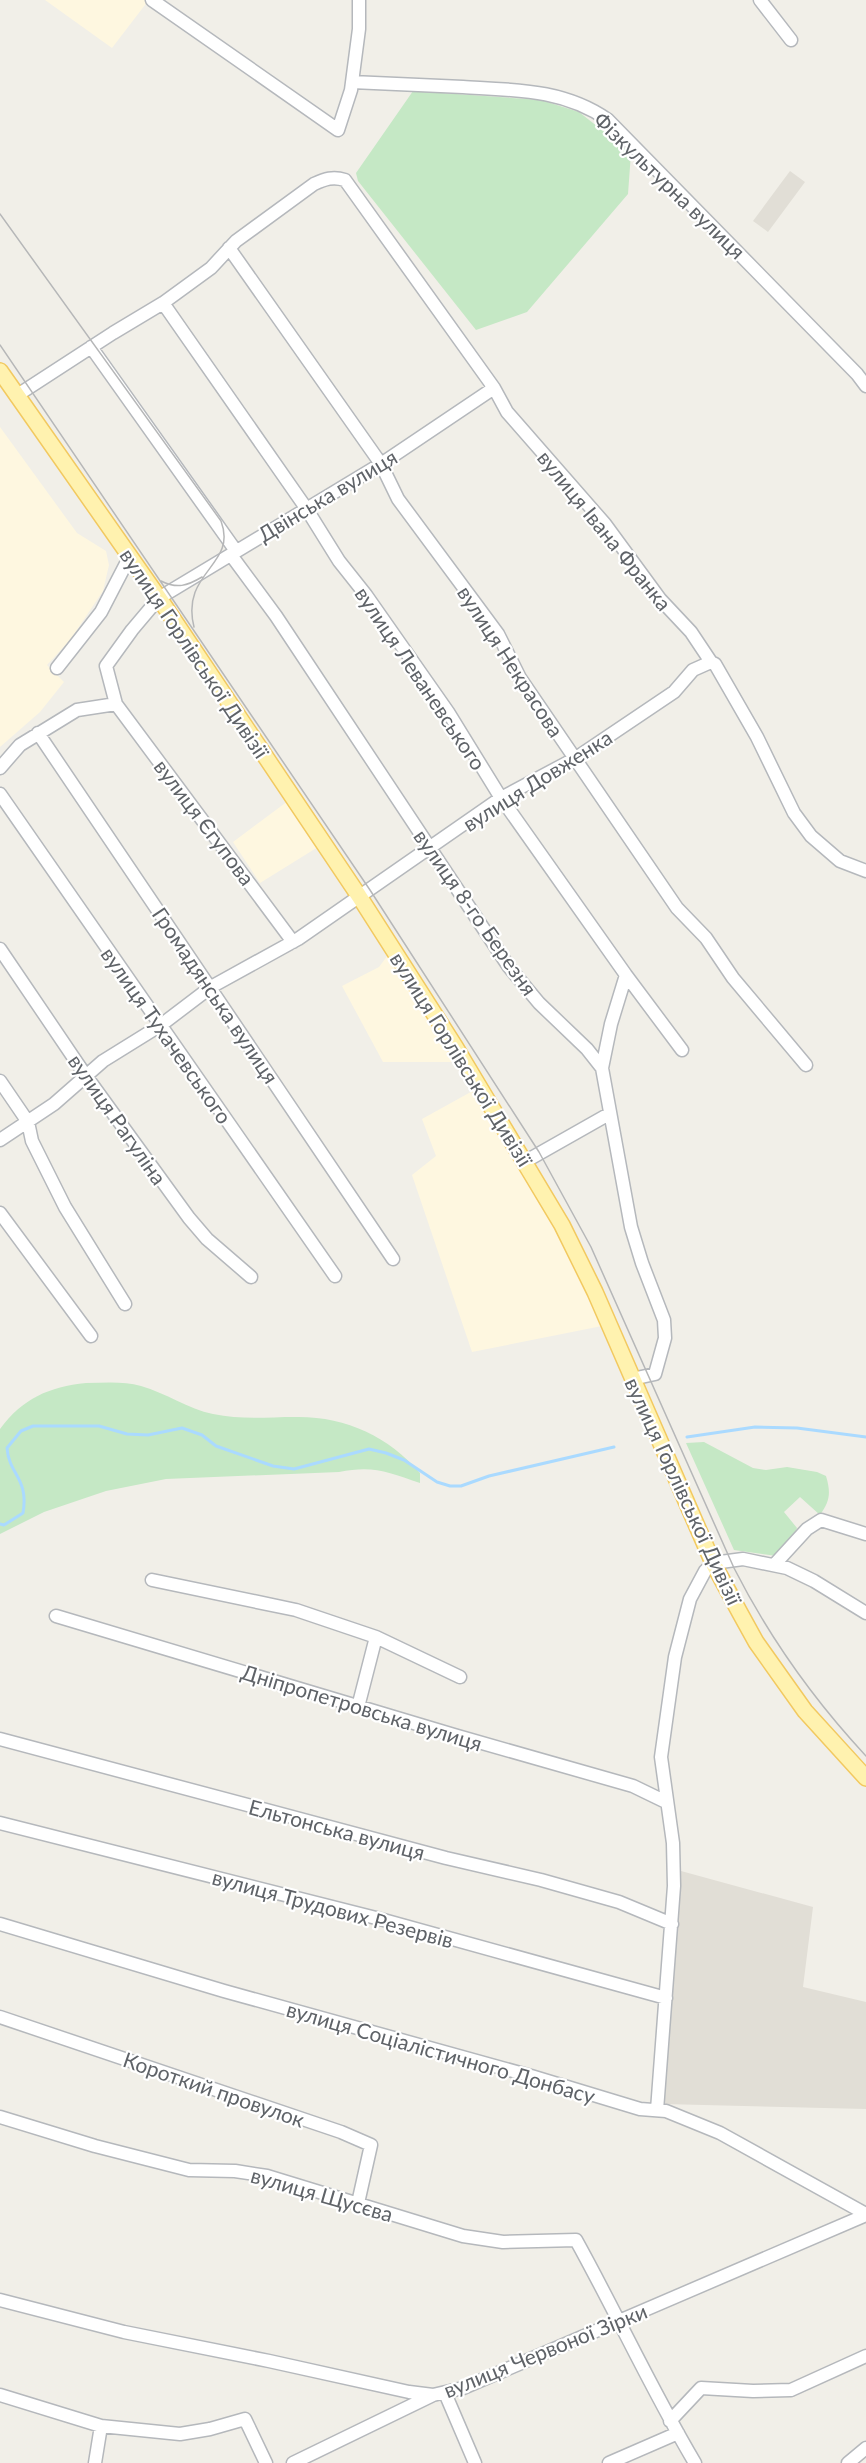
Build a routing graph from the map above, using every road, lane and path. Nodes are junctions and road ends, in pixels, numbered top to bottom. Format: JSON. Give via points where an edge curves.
{"nodes":[{"id":1,"x":152,"y":0,"type":"edge"},
{"id":2,"x":359,"y":0,"type":"edge"},
{"id":3,"x":760,"y":0,"type":"edge"},
{"id":4,"x":791,"y":40,"type":"dead end"},
{"id":5,"x":352,"y":82,"type":"junction"},
{"id":6,"x":229,"y":248,"type":"junction"},
{"id":7,"x":163,"y":303,"type":"junction"},
{"id":8,"x":91,"y":348,"type":"junction"},
{"id":9,"x":0,"y":371,"type":"edge"},
{"id":10,"x":866,"y":386,"type":"edge"},
{"id":11,"x":494,"y":388,"type":"junction"},
{"id":12,"x":16,"y":396,"type":"junction"},
{"id":13,"x":381,"y":464,"type":"junction"},
{"id":14,"x":306,"y":508,"type":"junction"},
{"id":15,"x":234,"y":553,"type":"junction"},
{"id":16,"x":130,"y":556,"type":"junction"},
{"id":17,"x":159,"y":598,"type":"junction"},
{"id":18,"x":711,"y":662,"type":"junction"},
{"id":19,"x":57,"y":668,"type":"dead end"},
{"id":20,"x":116,"y":704,"type":"junction"},
{"id":21,"x":38,"y":733,"type":"junction"},
{"id":22,"x":576,"y":758,"type":"junction"},
{"id":23,"x":0,"y":768,"type":"edge"},
{"id":24,"x":0,"y":794,"type":"edge"},
{"id":25,"x":501,"y":798,"type":"junction"},
{"id":26,"x":431,"y":848,"type":"junction"},
{"id":27,"x":866,"y":871,"type":"edge"},
{"id":28,"x":359,"y":896,"type":"junction"},
{"id":29,"x":293,"y":942,"type":"junction"},
{"id":30,"x":0,"y":949,"type":"edge"},
{"id":31,"x":626,"y":975,"type":"junction"},
{"id":32,"x":211,"y":987,"type":"junction"},
{"id":33,"x":161,"y":1025,"type":"junction"},
{"id":34,"x":682,"y":1050,"type":"dead end"},
{"id":35,"x":806,"y":1065,"type":"dead end"},
{"id":36,"x":602,"y":1068,"type":"junction"},
{"id":37,"x":86,"y":1076,"type":"junction"},
{"id":38,"x":0,"y":1081,"type":"edge"},
{"id":39,"x":609,"y":1114,"type":"junction"},
{"id":40,"x":28,"y":1122,"type":"junction"},
{"id":41,"x":0,"y":1140,"type":"edge"},
{"id":42,"x":526,"y":1161,"type":"junction"},
{"id":43,"x":0,"y":1213,"type":"edge"},
{"id":44,"x":393,"y":1259,"type":"dead end"},
{"id":45,"x":335,"y":1276,"type":"dead end"},
{"id":46,"x":251,"y":1277,"type":"dead end"},
{"id":47,"x":125,"y":1304,"type":"dead end"},
{"id":48,"x":91,"y":1336,"type":"dead end"},
{"id":49,"x":632,"y":1379,"type":"junction"},
{"id":50,"x":866,"y":1534,"type":"edge"},
{"id":51,"x":713,"y":1563,"type":"junction"},
{"id":52,"x":774,"y":1564,"type":"junction"},
{"id":53,"x":153,"y":1580,"type":"dead end"},
{"id":54,"x":866,"y":1612,"type":"edge"},
{"id":55,"x":56,"y":1616,"type":"dead end"},
{"id":56,"x":376,"y":1637,"type":"junction"},
{"id":57,"x":460,"y":1677,"type":"dead end"},
{"id":58,"x":358,"y":1707,"type":"junction"},
{"id":59,"x":0,"y":1739,"type":"edge"},
{"id":60,"x":866,"y":1778,"type":"edge"},
{"id":61,"x":666,"y":1802,"type":"junction"},
{"id":62,"x":0,"y":1822,"type":"edge"},
{"id":63,"x":0,"y":1924,"type":"edge"},
{"id":64,"x":672,"y":1924,"type":"junction"},
{"id":65,"x":666,"y":1998,"type":"junction"},
{"id":66,"x":0,"y":2017,"type":"edge"},
{"id":67,"x":657,"y":2110,"type":"junction"},
{"id":68,"x":0,"y":2117,"type":"edge"},
{"id":69,"x":358,"y":2203,"type":"junction"},
{"id":70,"x":866,"y":2215,"type":"edge"},
{"id":71,"x":0,"y":2300,"type":"edge"},
{"id":72,"x":620,"y":2320,"type":"junction"},
{"id":73,"x":866,"y":2355,"type":"edge"},
{"id":74,"x":439,"y":2394,"type":"junction"},
{"id":75,"x":0,"y":2396,"type":"edge"},
{"id":76,"x":670,"y":2421,"type":"junction"},
{"id":77,"x":101,"y":2426,"type":"junction"},
{"id":78,"x":678,"y":2433,"type":"junction"},
{"id":79,"x":866,"y":2448,"type":"edge"},
{"id":80,"x":95,"y":2463,"type":"edge"},
{"id":81,"x":266,"y":2463,"type":"edge"},
{"id":82,"x":294,"y":2463,"type":"edge"},
{"id":83,"x":475,"y":2463,"type":"edge"},
{"id":84,"x":609,"y":2463,"type":"edge"},
{"id":85,"x":695,"y":2463,"type":"edge"},
{"id":86,"x":848,"y":2463,"type":"edge"}],
"edges":[{"from":1,"to":5,"type":"street","via":[[338,130]]},
{"from":2,"to":5,"type":"street"},
{"from":3,"to":4,"type":"street"},
{"from":5,"to":10,"type":"street","name":"Фізкультурна вулиця","via":[[528,90],[590,107],[608,120]]},
{"from":6,"to":7,"type":"street","via":[[211,268]]},
{"from":6,"to":11,"type":"street","name":"вулиця Івана Франка","via":[[314,184],[328,178],[345,180]]},
{"from":6,"to":13,"type":"street","name":"вулиця Некрасова"},
{"from":7,"to":8,"type":"street"},
{"from":7,"to":14,"type":"street","name":"вулиця Леваневського"},
{"from":8,"to":12,"type":"street"},
{"from":8,"to":15,"type":"street","name":"вулиця 8-го Березня"},
{"from":9,"to":12,"type":"main road","name":"вулиця Горлівської Дивізії"},
{"from":11,"to":13,"type":"street","name":"Двінська вулиця"},
{"from":11,"to":18,"type":"street","name":"вулиця Івана Франка","via":[[507,412],[605,524]]},
{"from":12,"to":16,"type":"main road","name":"вулиця Горлівської Дивізії"},
{"from":13,"to":14,"type":"street","name":"Двінська вулиця"},
{"from":13,"to":22,"type":"street","name":"вулиця Некрасова","via":[[398,499],[498,634],[520,678]]},
{"from":14,"to":15,"type":"street","name":"Двінська вулиця"},
{"from":14,"to":25,"type":"street","name":"вулиця Леваневського","via":[[339,561],[448,712]]},
{"from":15,"to":17,"type":"street","name":"Двінська вулиця"},
{"from":15,"to":26,"type":"street","name":"вулиця 8-го Березня"},
{"from":16,"to":17,"type":"main road","name":"вулиця Горлівської Дивізії"},
{"from":16,"to":19,"type":"street","via":[[101,612]]},
{"from":17,"to":20,"type":"street","name":"Двінська вулиця","via":[[106,666]]},
{"from":17,"to":28,"type":"main road","name":"вулиця Горлівської Дивізії"},
{"from":18,"to":22,"type":"street","name":"вулиця Довженка","via":[[693,670],[674,692]]},
{"from":18,"to":27,"type":"street","name":"вулиця Івана Франка","via":[[736,700],[794,813],[811,836],[840,861]]},
{"from":20,"to":21,"type":"street","via":[[77,710]]},
{"from":20,"to":29,"type":"street","name":"вулиця Єгупова"},
{"from":21,"to":23,"type":"street"},
{"from":21,"to":32,"type":"street","name":"Громадянська вулиця"},
{"from":22,"to":25,"type":"street","name":"вулиця Довженка"},
{"from":22,"to":35,"type":"street","name":"вулиця Некрасова","via":[[677,908],[706,938],[733,978]]},
{"from":24,"to":33,"type":"street","name":"вулиця Тухачевського"},
{"from":25,"to":26,"type":"street","name":"вулиця Довженка"},
{"from":25,"to":31,"type":"street","name":"вулиця Леваневського"},
{"from":26,"to":28,"type":"street","name":"вулиця Довженка"},
{"from":26,"to":36,"type":"street","name":"вулиця 8-го Березня","via":[[509,967]]},
{"from":28,"to":29,"type":"street","name":"вулиця Довженка"},
{"from":28,"to":42,"type":"main road","name":"вулиця Горлівської Дивізії"},
{"from":29,"to":32,"type":"street","name":"вулиця Довженка"},
{"from":30,"to":37,"type":"street","name":"вулиця Рагуліна"},
{"from":31,"to":34,"type":"street","name":"вулиця Леваневського"},
{"from":31,"to":36,"type":"street"},
{"from":32,"to":33,"type":"street","name":"вулиця Довженка"},
{"from":32,"to":44,"type":"street","name":"Громадянська вулиця"},
{"from":33,"to":37,"type":"street","name":"вулиця Довженка"},
{"from":33,"to":45,"type":"street","name":"вулиця Тухачевського"},
{"from":36,"to":39,"type":"street"},
{"from":37,"to":40,"type":"street","name":"вулиця Довженка"},
{"from":37,"to":46,"type":"street","name":"вулиця Рагуліна","via":[[189,1218]]},
{"from":38,"to":40,"type":"street"},
{"from":39,"to":42,"type":"street"},
{"from":39,"to":49,"type":"street","via":[[631,1227],[665,1330],[656,1374]]},
{"from":40,"to":41,"type":"street","name":"вулиця Довженка"},
{"from":40,"to":47,"type":"street","via":[[65,1207]]},
{"from":42,"to":49,"type":"main road","name":"вулиця Горлівської Дивізії","via":[[562,1225]]},
{"from":43,"to":48,"type":"street"},
{"from":49,"to":51,"type":"main road","name":"вулиця Горлівської Дивізії"},
{"from":50,"to":52,"type":"street","via":[[821,1520]]},
{"from":51,"to":52,"type":"street","via":[[743,1559]]},
{"from":51,"to":60,"type":"main road","name":"вулиця Горлівської Дивізії","via":[[780,1677],[805,1711]]},
{"from":51,"to":61,"type":"street","via":[[690,1599],[675,1657],[661,1756]]},
{"from":52,"to":54,"type":"street","via":[[814,1581]]},
{"from":53,"to":56,"type":"street","via":[[296,1610]]},
{"from":55,"to":58,"type":"street","name":"Дніпропетровська вулиця"},
{"from":56,"to":57,"type":"street"},
{"from":56,"to":58,"type":"street"},
{"from":58,"to":61,"type":"street","name":"Дніпропетровська вулиця","via":[[633,1786]]},
{"from":59,"to":64,"type":"street","name":"Ельтонська вулиця","via":[[586,1892]]},
{"from":61,"to":64,"type":"street","via":[[673,1843]]},
{"from":62,"to":65,"type":"street","name":"вулиця Трудових Резервів","via":[[380,1919]]},
{"from":63,"to":67,"type":"street","name":"вулиця Соціалістичного Донбасу","via":[[640,2109]]},
{"from":64,"to":65,"type":"street"},
{"from":65,"to":67,"type":"street"},
{"from":66,"to":69,"type":"street","name":"Короткий провулок","via":[[371,2145]]},
{"from":67,"to":70,"type":"street","name":"вулиця Соціалістичного Донбасу","via":[[720,2133]]},
{"from":68,"to":69,"type":"street","name":"вулиця Щусєва","via":[[189,2170],[251,2172]]},
{"from":69,"to":72,"type":"street","name":"вулиця Щусєва","via":[[483,2240],[576,2240]]},
{"from":70,"to":72,"type":"street","name":"вулиця Червоної Зірки"},
{"from":71,"to":74,"type":"street","name":"вулиця Червоної Зірки","via":[[124,2332],[409,2392]]},
{"from":72,"to":74,"type":"street","name":"вулиця Червоної Зірки","via":[[462,2388]]},
{"from":72,"to":76,"type":"street"},
{"from":73,"to":76,"type":"street","via":[[791,2390],[701,2388]]},
{"from":74,"to":82,"type":"street"},
{"from":74,"to":83,"type":"street"},
{"from":75,"to":77,"type":"street"},
{"from":76,"to":78,"type":"street"},
{"from":77,"to":80,"type":"street"},
{"from":77,"to":81,"type":"street","via":[[180,2434],[245,2419]]},
{"from":78,"to":84,"type":"street"},
{"from":78,"to":85,"type":"street"},
{"from":79,"to":86,"type":"street"}]}
